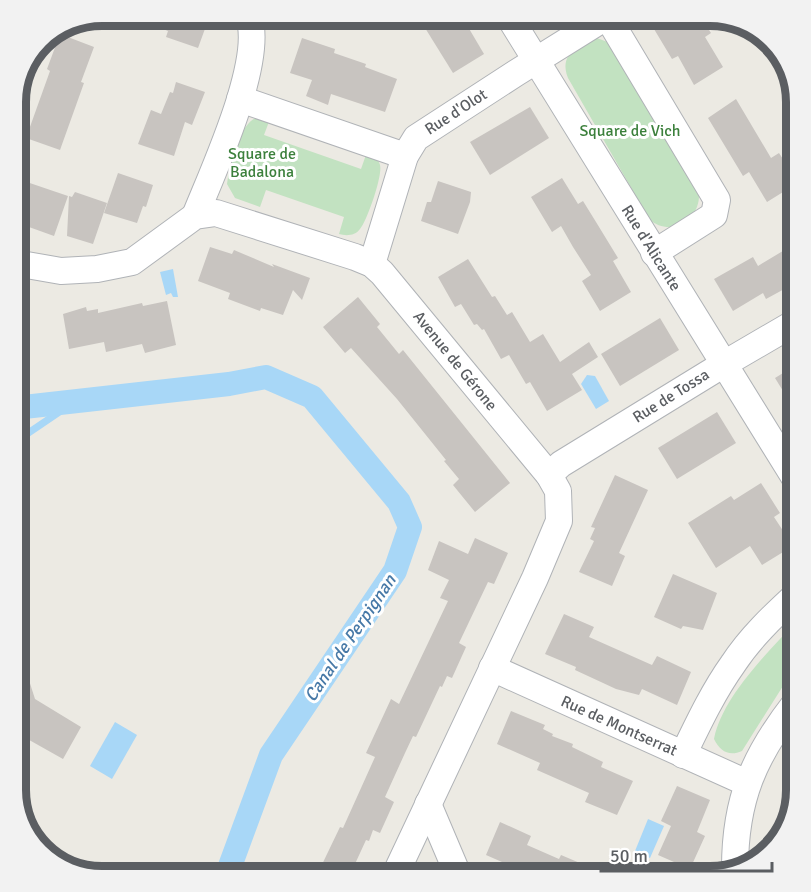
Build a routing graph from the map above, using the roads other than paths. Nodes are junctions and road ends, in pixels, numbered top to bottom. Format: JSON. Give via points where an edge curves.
{"nodes":[{"id":1,"x":249,"y":25,"type":"edge"},
{"id":2,"x":513,"y":26,"type":"edge"},
{"id":3,"x":592,"y":26,"type":"edge"},
{"id":4,"x":614,"y":26,"type":"edge"},
{"id":5,"x":535,"y":61,"type":"junction"},
{"id":6,"x":240,"y":99,"type":"junction"},
{"id":7,"x":405,"y":156,"type":"junction"},
{"id":8,"x":195,"y":216,"type":"junction"},
{"id":9,"x":654,"y":253,"type":"junction"},
{"id":10,"x":372,"y":264,"type":"junction"},
{"id":11,"x":26,"y":265,"type":"edge"},
{"id":12,"x":786,"y":328,"type":"edge"},
{"id":13,"x":724,"y":364,"type":"junction"},
{"id":14,"x":786,"y":464,"type":"edge"},
{"id":15,"x":549,"y":475,"type":"junction"},
{"id":16,"x":786,"y":604,"type":"edge"},
{"id":17,"x":492,"y":668,"type":"junction"},
{"id":18,"x":786,"y":715,"type":"edge"},
{"id":19,"x":683,"y":755,"type":"junction"},
{"id":20,"x":747,"y":783,"type":"junction"},
{"id":21,"x":428,"y":804,"type":"junction"},
{"id":22,"x":735,"y":862,"type":"edge"},
{"id":23,"x":399,"y":866,"type":"edge"},
{"id":24,"x":454,"y":866,"type":"edge"}],
"edges":[{"from":1,"to":6,"type":"street","via":[[252,51]]},
{"from":2,"to":5,"type":"street","name":"Rue d'Alicante"},
{"from":3,"to":5,"type":"street","name":"Rue d'Olot"},
{"from":4,"to":9,"type":"street","via":[[717,200],[714,215]]},
{"from":5,"to":7,"type":"street","name":"Rue d'Olot","via":[[416,138]]},
{"from":5,"to":9,"type":"street","name":"Rue d'Alicante"},
{"from":6,"to":7,"type":"street"},
{"from":6,"to":8,"type":"street"},
{"from":7,"to":10,"type":"street","name":"Rue d'Olot"},
{"from":8,"to":10,"type":"street","name":"Avenue de Gérone","via":[[216,213]]},
{"from":8,"to":11,"type":"street","via":[[132,262],[61,271]]},
{"from":9,"to":13,"type":"street","name":"Rue d'Alicante"},
{"from":10,"to":15,"type":"street","name":"Avenue de Gérone"},
{"from":12,"to":13,"type":"street","name":"Rue de Tossa"},
{"from":13,"to":14,"type":"street","name":"Rue d'Alicante"},
{"from":13,"to":15,"type":"street","name":"Rue de Tossa"},
{"from":15,"to":17,"type":"street","name":"Avenue de Gérone","via":[[558,491],[559,521]]},
{"from":16,"to":19,"type":"street","via":[[733,663]]},
{"from":17,"to":19,"type":"street","name":"Rue de Montserrat"},
{"from":17,"to":21,"type":"street","name":"Avenue de Gérone"},
{"from":18,"to":20,"type":"street","via":[[772,733]]},
{"from":19,"to":20,"type":"street","name":"Rue de Montserrat"},
{"from":20,"to":22,"type":"street","via":[[738,816]]},
{"from":21,"to":23,"type":"street","name":"Avenue de Gérone"},
{"from":21,"to":24,"type":"street"}]}
